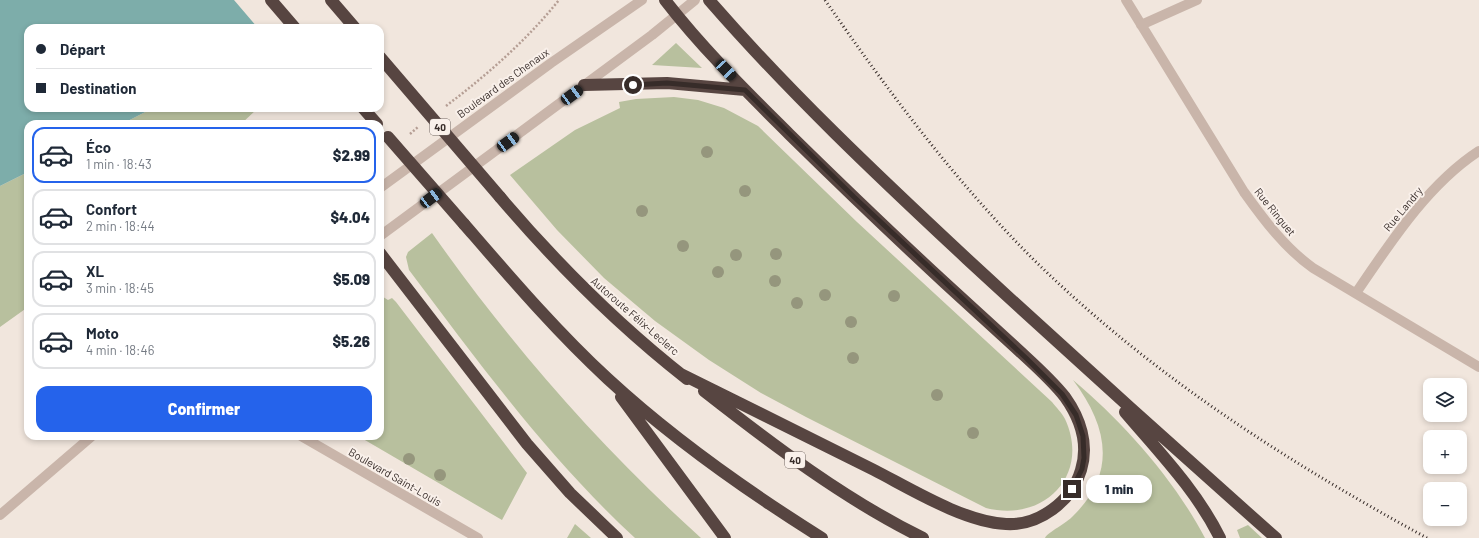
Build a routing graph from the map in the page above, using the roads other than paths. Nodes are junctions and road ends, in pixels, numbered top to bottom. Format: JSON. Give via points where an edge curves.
{"nodes":[{"id":1,"x":271,"y":0,"type":"edge"},
{"id":2,"x":331,"y":0,"type":"edge"},
{"id":3,"x":642,"y":0,"type":"edge"},
{"id":4,"x":665,"y":0,"type":"edge"},
{"id":5,"x":695,"y":0,"type":"edge"},
{"id":6,"x":710,"y":0,"type":"edge"},
{"id":7,"x":1126,"y":0,"type":"edge"},
{"id":8,"x":1197,"y":0,"type":"edge"},
{"id":9,"x":677,"y":15,"type":"junction"},
{"id":10,"x":292,"y":24,"type":"edge"},
{"id":11,"x":352,"y":24,"type":"edge"},
{"id":12,"x":1141,"y":25,"type":"junction"},
{"id":13,"x":384,"y":62,"type":"edge"},
{"id":14,"x":584,"y":85,"type":"junction"},
{"id":15,"x":745,"y":90,"type":"junction"},
{"id":16,"x":366,"y":112,"type":"edge"},
{"id":17,"x":374,"y":120,"type":"edge"},
{"id":18,"x":384,"y":133,"type":"edge"},
{"id":19,"x":1479,"y":151,"type":"edge"},
{"id":20,"x":384,"y":185,"type":"edge"},
{"id":21,"x":384,"y":233,"type":"edge"},
{"id":22,"x":384,"y":258,"type":"edge"},
{"id":23,"x":1356,"y":292,"type":"junction"},
{"id":24,"x":1479,"y":367,"type":"edge"},
{"id":25,"x":681,"y":374,"type":"junction"},
{"id":26,"x":608,"y":380,"type":"junction"},
{"id":27,"x":1101,"y":383,"type":"junction"},
{"id":28,"x":87,"y":440,"type":"edge"},
{"id":29,"x":309,"y":440,"type":"edge"},
{"id":30,"x":0,"y":515,"type":"edge"},
{"id":31,"x":478,"y":538,"type":"edge"},
{"id":32,"x":617,"y":538,"type":"edge"},
{"id":33,"x":725,"y":538,"type":"edge"},
{"id":34,"x":822,"y":538,"type":"edge"},
{"id":35,"x":923,"y":538,"type":"edge"},
{"id":36,"x":1220,"y":538,"type":"edge"},
{"id":37,"x":1276,"y":538,"type":"edge"}],
"edges":[{"from":1,"to":10,"type":"highway"},
{"from":2,"to":11,"type":"highway"},
{"from":3,"to":20,"type":"street","name":"Boulevard des Chenaux"},
{"from":4,"to":9,"type":"highway"},
{"from":5,"to":9,"type":"street"},
{"from":6,"to":27,"type":"highway","via":[[777,74],[870,167]]},
{"from":7,"to":12,"type":"street","name":"Rue Ringuet"},
{"from":8,"to":12,"type":"street"},
{"from":9,"to":14,"type":"street"},
{"from":9,"to":15,"type":"highway"},
{"from":12,"to":23,"type":"street","name":"Rue Ringuet","via":[[1260,215],[1299,257],[1313,268]]},
{"from":13,"to":25,"type":"highway","name":"Autoroute Félix-Leclerc","number":"40","bridge":true,"via":[[542,245],[625,327]]},
{"from":14,"to":15,"type":"highway","via":[[667,83]]},
{"from":14,"to":21,"type":"street"},
{"from":15,"to":25,"type":"highway","via":[[1062,394],[1080,426],[1084,447],[1082,469],[1072,489],[1046,514],[1026,523],[992,522],[936,502]]},
{"from":16,"to":17,"type":"highway"},
{"from":18,"to":26,"type":"highway","bridge":true,"via":[[536,307]]},
{"from":19,"to":23,"type":"street","name":"Rue Landry","via":[[1453,172],[1416,212]]},
{"from":22,"to":32,"type":"highway","via":[[526,444],[570,493]]},
{"from":23,"to":24,"type":"street","name":"Rue Ringuet"},
{"from":25,"to":35,"type":"highway","name":"Autoroute Félix-Leclerc","number":"40","via":[[810,471],[868,508]]},
{"from":26,"to":33,"type":"highway"},
{"from":26,"to":34,"type":"highway","via":[[711,463]]},
{"from":27,"to":36,"type":"highway","via":[[1181,478]]},
{"from":27,"to":37,"type":"highway"},
{"from":28,"to":30,"type":"street"},
{"from":29,"to":31,"type":"street","name":"Boulevard Saint-Louis"}]}
